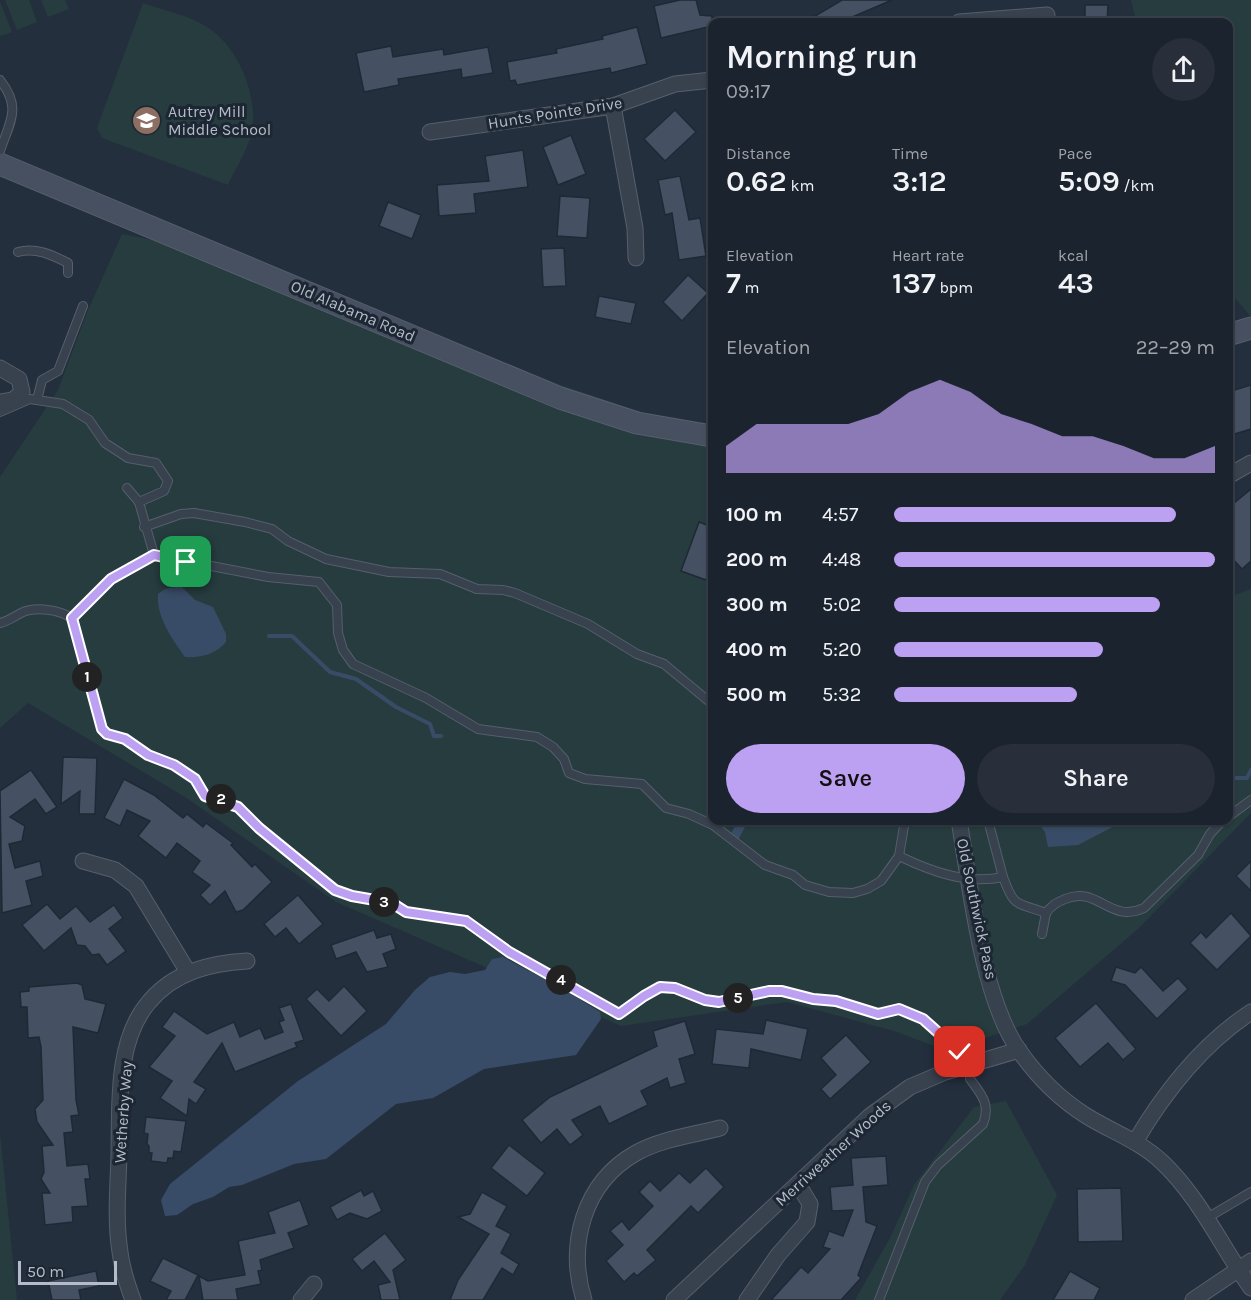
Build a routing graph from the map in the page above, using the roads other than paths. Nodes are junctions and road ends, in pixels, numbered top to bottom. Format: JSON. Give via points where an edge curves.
{"nodes":[{"id":1,"x":1047,"y":15,"type":"dead end"},
{"id":2,"x":1009,"y":18,"type":"edge"},
{"id":3,"x":0,"y":80,"type":"edge"},
{"id":4,"x":708,"y":80,"type":"edge"},
{"id":5,"x":613,"y":106,"type":"junction"},
{"id":6,"x":430,"y":132,"type":"dead end"},
{"id":7,"x":0,"y":151,"type":"edge"},
{"id":8,"x":0,"y":164,"type":"edge"},
{"id":9,"x":18,"y":252,"type":"dead end"},
{"id":10,"x":636,"y":258,"type":"dead end"},
{"id":11,"x":68,"y":273,"type":"dead end"},
{"id":12,"x":83,"y":306,"type":"dead end"},
{"id":13,"x":1251,"y":328,"type":"edge"},
{"id":14,"x":1233,"y":333,"type":"edge"},
{"id":15,"x":0,"y":368,"type":"edge"},
{"id":16,"x":37,"y":400,"type":"junction"},
{"id":17,"x":0,"y":402,"type":"edge"},
{"id":18,"x":0,"y":412,"type":"edge"},
{"id":19,"x":708,"y":435,"type":"edge"},
{"id":20,"x":1251,"y":463,"type":"edge"},
{"id":21,"x":1233,"y":473,"type":"edge"},
{"id":22,"x":127,"y":488,"type":"dead end"},
{"id":23,"x":139,"y":502,"type":"junction"},
{"id":24,"x":144,"y":527,"type":"junction"},
{"id":25,"x":154,"y":555,"type":"junction"},
{"id":26,"x":72,"y":618,"type":"junction"},
{"id":27,"x":0,"y":623,"type":"edge"},
{"id":28,"x":708,"y":701,"type":"edge"},
{"id":29,"x":1251,"y":800,"type":"edge"},
{"id":30,"x":1233,"y":813,"type":"edge"},
{"id":31,"x":708,"y":824,"type":"edge"},
{"id":32,"x":710,"y":825,"type":"edge"},
{"id":33,"x":905,"y":825,"type":"edge"},
{"id":34,"x":960,"y":825,"type":"edge"},
{"id":35,"x":989,"y":825,"type":"edge"},
{"id":36,"x":1218,"y":825,"type":"edge"},
{"id":37,"x":899,"y":856,"type":"junction"},
{"id":38,"x":83,"y":861,"type":"dead end"},
{"id":39,"x":969,"y":877,"type":"junction"},
{"id":40,"x":1003,"y":877,"type":"junction"},
{"id":41,"x":1046,"y":913,"type":"junction"},
{"id":42,"x":1042,"y":934,"type":"dead end"},
{"id":43,"x":247,"y":961,"type":"dead end"},
{"id":44,"x":188,"y":972,"type":"junction"},
{"id":45,"x":1251,"y":1012,"type":"edge"},
{"id":46,"x":1019,"y":1050,"type":"junction"},
{"id":47,"x":960,"y":1052,"type":"dead end"},
{"id":48,"x":969,"y":1078,"type":"dead end"},
{"id":49,"x":720,"y":1128,"type":"dead end"},
{"id":50,"x":1135,"y":1142,"type":"junction"},
{"id":51,"x":798,"y":1184,"type":"junction"},
{"id":52,"x":1251,"y":1192,"type":"edge"},
{"id":53,"x":1207,"y":1218,"type":"junction"},
{"id":54,"x":1244,"y":1265,"type":"edge"},
{"id":55,"x":314,"y":1284,"type":"dead end"},
{"id":56,"x":1251,"y":1288,"type":"edge"},
{"id":57,"x":133,"y":1300,"type":"edge"},
{"id":58,"x":301,"y":1300,"type":"edge"},
{"id":59,"x":584,"y":1300,"type":"edge"},
{"id":60,"x":674,"y":1300,"type":"edge"},
{"id":61,"x":747,"y":1300,"type":"edge"},
{"id":62,"x":879,"y":1300,"type":"edge"},
{"id":63,"x":1192,"y":1300,"type":"edge"}],
"edges":[{"from":1,"to":2,"type":"street"},
{"from":3,"to":7,"type":"lane","via":[[11,94],[15,109]]},
{"from":4,"to":5,"type":"street","name":"Hunts Pointe Drive","via":[[675,84]]},
{"from":5,"to":6,"type":"street","name":"Hunts Pointe Drive"},
{"from":5,"to":10,"type":"street","via":[[635,228]]},
{"from":8,"to":19,"type":"main road","name":"Old Alabama Road","via":[[560,398],[637,423]]},
{"from":9,"to":11,"type":"lane","via":[[29,249],[52,255],[68,264]]},
{"from":12,"to":16,"type":"lane","via":[[58,371],[42,380]]},
{"from":13,"to":14,"type":"main road"},
{"from":15,"to":17,"type":"street","via":[[20,379],[22,392],[12,400]]},
{"from":16,"to":18,"type":"lane","via":[[30,399]]},
{"from":16,"to":23,"type":"lane","via":[[63,404],[89,420],[105,443],[128,458],[156,464],[168,481],[164,491]]},
{"from":20,"to":21,"type":"street"},
{"from":22,"to":23,"type":"lane"},
{"from":23,"to":24,"type":"lane"},
{"from":24,"to":25,"type":"lane"},
{"from":24,"to":28,"type":"lane","via":[[194,513],[245,522],[272,529],[326,559],[388,572],[440,574],[477,589],[515,593],[588,624],[637,654],[664,664]]},
{"from":25,"to":26,"type":"lane","via":[[111,579]]},
{"from":25,"to":31,"type":"lane","via":[[268,577],[319,582],[338,605],[338,633],[353,664],[426,698],[478,729],[537,736],[558,753],[569,773],[585,779],[642,784],[666,808],[689,813]]},
{"from":26,"to":27,"type":"lane","via":[[62,611],[38,610],[22,612],[13,620]]},
{"from":26,"to":47,"type":"lane","via":[[102,729],[174,765],[195,779],[205,796],[238,807],[335,890],[392,903],[406,912],[466,921],[509,952],[619,1014],[660,987],[719,1002],[782,991],[878,1014],[899,1009],[923,1019]]},
{"from":29,"to":30,"type":"lane"},
{"from":32,"to":37,"type":"lane","via":[[765,865],[829,892],[867,889],[881,881]]},
{"from":33,"to":37,"type":"lane"},
{"from":34,"to":39,"type":"street","name":"Old Southwick Pass"},
{"from":35,"to":40,"type":"lane"},
{"from":36,"to":41,"type":"lane","via":[[1198,855],[1144,908],[1134,913],[1119,912],[1081,894],[1052,905]]},
{"from":37,"to":39,"type":"lane","via":[[940,875]]},
{"from":38,"to":44,"type":"street","via":[[115,870],[135,886]]},
{"from":39,"to":40,"type":"lane"},
{"from":39,"to":46,"type":"street","name":"Old Southwick Pass","via":[[983,955],[1003,1020]]},
{"from":40,"to":41,"type":"lane","via":[[1008,895],[1017,903]]},
{"from":41,"to":42,"type":"lane"},
{"from":43,"to":44,"type":"street","name":"Wetherby Way","via":[[218,963]]},
{"from":44,"to":57,"type":"street","name":"Wetherby Way","via":[[161,990],[140,1014],[128,1046],[122,1084],[117,1207],[120,1252]]},
{"from":45,"to":50,"type":"street","via":[[1210,1043],[1169,1089]]},
{"from":46,"to":50,"type":"street","name":"Old Southwick Pass","via":[[1042,1079],[1069,1103]]},
{"from":46,"to":51,"type":"street","name":"Merriweather Woods","via":[[945,1071],[910,1087],[870,1116]]},
{"from":48,"to":62,"type":"lane","via":[[986,1100],[983,1124],[925,1182]]},
{"from":49,"to":59,"type":"street","via":[[637,1153],[602,1182],[586,1209],[576,1245]]},
{"from":50,"to":53,"type":"street","name":"Old Southwick Pass","via":[[1186,1187]]},
{"from":51,"to":60,"type":"street","name":"Merriweather Woods"},
{"from":51,"to":61,"type":"street","via":[[810,1204],[807,1222]]},
{"from":52,"to":53,"type":"lane"},
{"from":53,"to":54,"type":"street","name":"Old Southwick Pass"},
{"from":54,"to":56,"type":"street","name":"Old Southwick Pass"},
{"from":54,"to":63,"type":"street"},
{"from":55,"to":58,"type":"street"}]}
